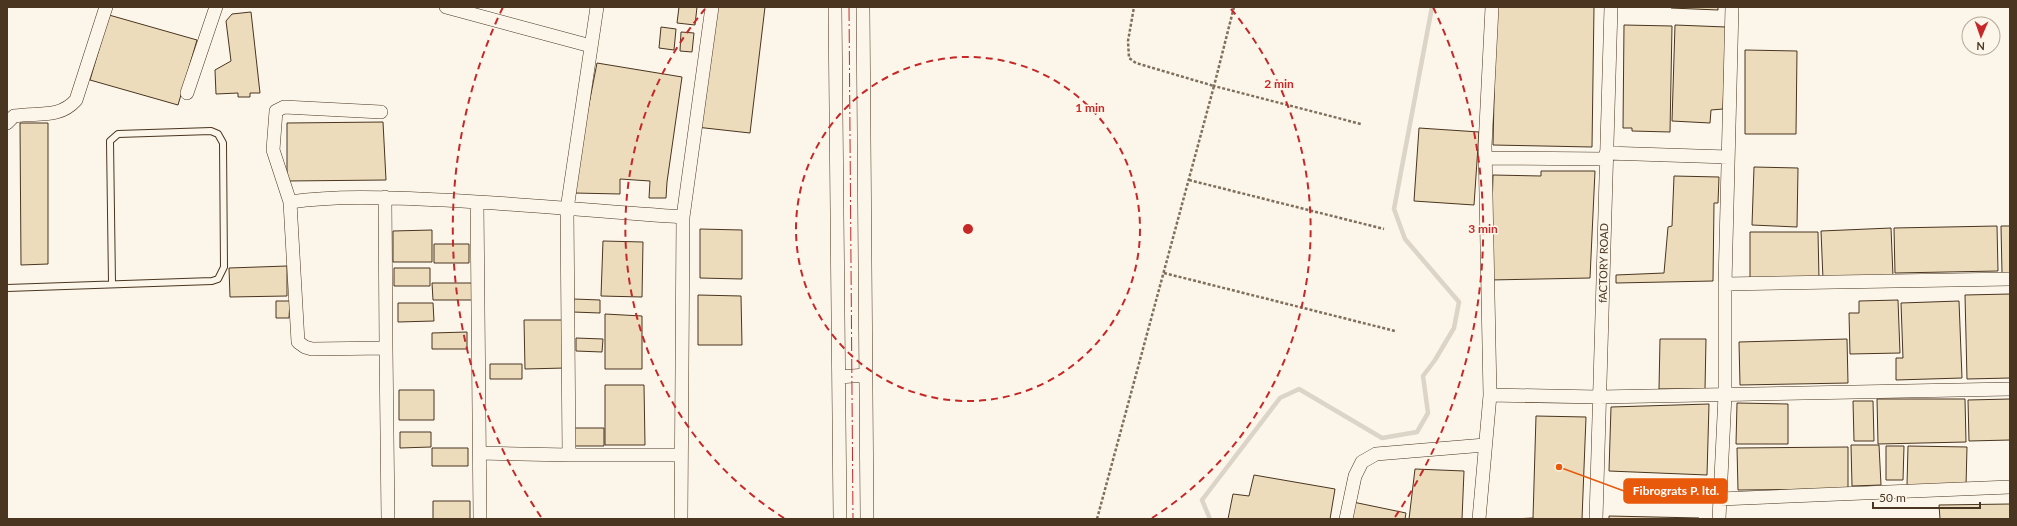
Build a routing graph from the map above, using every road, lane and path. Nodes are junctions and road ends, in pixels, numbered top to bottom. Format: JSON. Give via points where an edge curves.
{"nodes":[{"id":1,"x":106,"y":7,"type":"edge"},
{"id":2,"x":216,"y":7,"type":"edge"},
{"id":3,"x":446,"y":7,"type":"edge"},
{"id":4,"x":597,"y":7,"type":"edge"},
{"id":5,"x":712,"y":7,"type":"edge"},
{"id":6,"x":835,"y":7,"type":"edge"},
{"id":7,"x":863,"y":7,"type":"edge"},
{"id":8,"x":1134,"y":7,"type":"edge"},
{"id":9,"x":1234,"y":7,"type":"edge"},
{"id":10,"x":1492,"y":7,"type":"edge"},
{"id":11,"x":1611,"y":7,"type":"edge"},
{"id":12,"x":1732,"y":7,"type":"edge"},
{"id":13,"x":476,"y":11,"type":"edge"},
{"id":14,"x":591,"y":46,"type":"junction"},
{"id":15,"x":1214,"y":86,"type":"junction"},
{"id":16,"x":187,"y":93,"type":"dead end"},
{"id":17,"x":381,"y":112,"type":"dead end"},
{"id":18,"x":7,"y":123,"type":"edge"},
{"id":19,"x":1361,"y":124,"type":"dead end"},
{"id":20,"x":1606,"y":156,"type":"junction"},
{"id":21,"x":1728,"y":157,"type":"junction"},
{"id":22,"x":1486,"y":158,"type":"junction"},
{"id":23,"x":1188,"y":180,"type":"junction"},
{"id":24,"x":385,"y":197,"type":"junction"},
{"id":25,"x":290,"y":202,"type":"junction"},
{"id":26,"x":477,"y":202,"type":"junction"},
{"id":27,"x":567,"y":209,"type":"junction"},
{"id":28,"x":683,"y":217,"type":"junction"},
{"id":29,"x":1384,"y":229,"type":"dead end"},
{"id":30,"x":1164,"y":273,"type":"junction"},
{"id":31,"x":2010,"y":280,"type":"edge"},
{"id":32,"x":112,"y":284,"type":"junction"},
{"id":33,"x":1725,"y":284,"type":"junction"},
{"id":34,"x":7,"y":288,"type":"edge"},
{"id":35,"x":1395,"y":331,"type":"dead end"},
{"id":36,"x":386,"y":348,"type":"junction"},
{"id":37,"x":866,"y":375,"type":"junction"},
{"id":38,"x":839,"y":377,"type":"junction"},
{"id":39,"x":2010,"y":389,"type":"edge"},
{"id":40,"x":1490,"y":395,"type":"junction"},
{"id":41,"x":1725,"y":395,"type":"junction"},
{"id":42,"x":1600,"y":397,"type":"junction"},
{"id":43,"x":1485,"y":445,"type":"junction"},
{"id":44,"x":480,"y":453,"type":"junction"},
{"id":45,"x":569,"y":455,"type":"junction"},
{"id":46,"x":681,"y":455,"type":"junction"},
{"id":47,"x":2010,"y":487,"type":"edge"},
{"id":48,"x":1720,"y":499,"type":"junction"},
{"id":49,"x":388,"y":519,"type":"edge"},
{"id":50,"x":480,"y":519,"type":"edge"},
{"id":51,"x":681,"y":519,"type":"edge"},
{"id":52,"x":840,"y":519,"type":"edge"},
{"id":53,"x":867,"y":519,"type":"edge"},
{"id":54,"x":1097,"y":519,"type":"edge"},
{"id":55,"x":1346,"y":519,"type":"edge"},
{"id":56,"x":1479,"y":519,"type":"edge"},
{"id":57,"x":1596,"y":519,"type":"edge"},
{"id":58,"x":1720,"y":519,"type":"edge"}],
"edges":[{"from":1,"to":18,"type":"street","via":[[76,100],[69,109],[14,116]]},
{"from":2,"to":16,"type":"street"},
{"from":3,"to":13,"type":"street"},
{"from":4,"to":14,"type":"street"},
{"from":5,"to":28,"type":"street"},
{"from":6,"to":38,"type":"street"},
{"from":7,"to":37,"type":"street"},
{"from":8,"to":15,"type":"path","via":[[1128,41],[1129,58],[1136,63]]},
{"from":9,"to":15,"type":"path"},
{"from":10,"to":22,"type":"street"},
{"from":11,"to":20,"type":"street","name":"fACTORY ROAD"},
{"from":12,"to":21,"type":"street"},
{"from":13,"to":14,"type":"street"},
{"from":14,"to":27,"type":"street"},
{"from":15,"to":19,"type":"path"},
{"from":15,"to":23,"type":"path"},
{"from":17,"to":25,"type":"street","via":[[284,107],[276,111],[273,150]]},
{"from":20,"to":21,"type":"street"},
{"from":20,"to":22,"type":"street"},
{"from":20,"to":42,"type":"street","name":"fACTORY ROAD"},
{"from":21,"to":33,"type":"street"},
{"from":22,"to":40,"type":"street"},
{"from":23,"to":29,"type":"path"},
{"from":23,"to":30,"type":"path"},
{"from":24,"to":25,"type":"street"},
{"from":24,"to":26,"type":"street"},
{"from":24,"to":36,"type":"street"},
{"from":25,"to":36,"type":"street","via":[[298,342],[312,349]]},
{"from":26,"to":27,"type":"street"},
{"from":26,"to":44,"type":"street"},
{"from":27,"to":28,"type":"street"},
{"from":27,"to":45,"type":"street"},
{"from":28,"to":46,"type":"street"},
{"from":30,"to":35,"type":"path"},
{"from":30,"to":54,"type":"path"},
{"from":31,"to":33,"type":"street"},
{"from":32,"to":32,"type":"lane","via":[[110,141],[118,134],[218,134],[223,143],[222,275],[212,281]]},
{"from":32,"to":34,"type":"lane"},
{"from":33,"to":41,"type":"street"},
{"from":36,"to":49,"type":"street"},
{"from":37,"to":38,"type":"street"},
{"from":37,"to":53,"type":"street"},
{"from":38,"to":52,"type":"street"},
{"from":39,"to":41,"type":"street"},
{"from":40,"to":42,"type":"street"},
{"from":40,"to":43,"type":"street"},
{"from":41,"to":42,"type":"street"},
{"from":41,"to":48,"type":"street"},
{"from":42,"to":57,"type":"street","name":"fACTORY ROAD"},
{"from":43,"to":55,"type":"street","via":[[1376,454],[1362,462],[1355,476]]},
{"from":43,"to":56,"type":"street"},
{"from":44,"to":45,"type":"street"},
{"from":44,"to":50,"type":"street"},
{"from":45,"to":46,"type":"street"},
{"from":46,"to":51,"type":"street"},
{"from":47,"to":48,"type":"street"},
{"from":48,"to":58,"type":"street"}]}
